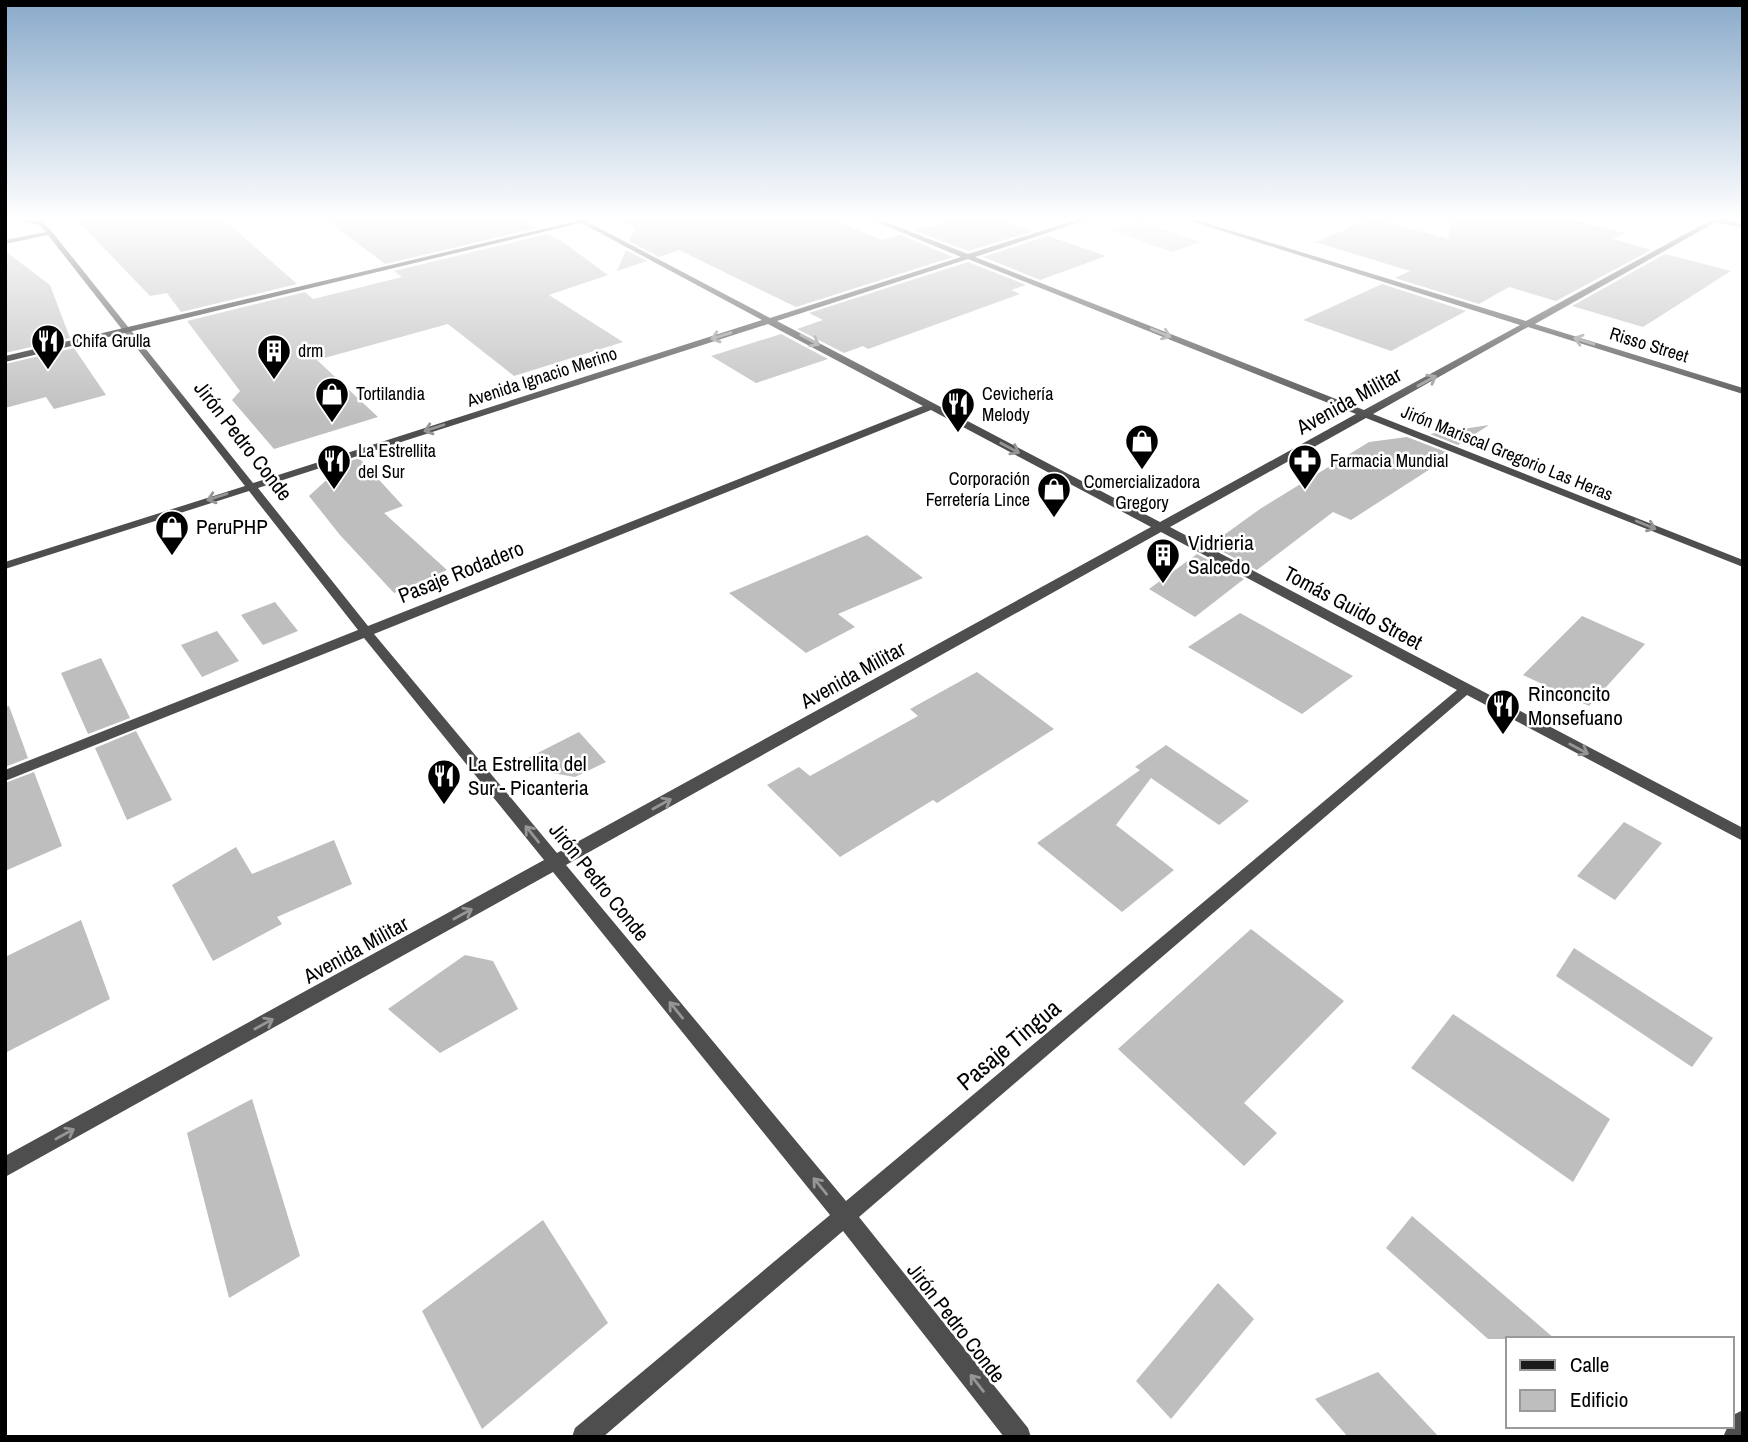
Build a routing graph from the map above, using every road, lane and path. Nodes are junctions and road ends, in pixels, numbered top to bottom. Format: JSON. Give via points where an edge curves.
{"nodes":[{"id":1,"x":93,"y":285,"type":"edge"},
{"id":2,"x":312,"y":285,"type":"edge"},
{"id":3,"x":704,"y":285,"type":"edge"},
{"id":4,"x":880,"y":285,"type":"edge"},
{"id":5,"x":1039,"y":285,"type":"edge"},
{"id":6,"x":1403,"y":285,"type":"edge"},
{"id":7,"x":1596,"y":285,"type":"edge"},
{"id":8,"x":771,"y":320,"type":"junction"},
{"id":9,"x":1529,"y":324,"type":"junction"},
{"id":10,"x":129,"y":330,"type":"junction"},
{"id":11,"x":5,"y":359,"type":"edge"},
{"id":12,"x":1743,"y":391,"type":"edge"},
{"id":13,"x":932,"y":406,"type":"junction"},
{"id":14,"x":1367,"y":415,"type":"junction"},
{"id":15,"x":252,"y":486,"type":"junction"},
{"id":16,"x":1162,"y":528,"type":"junction"},
{"id":17,"x":1743,"y":564,"type":"edge"},
{"id":18,"x":5,"y":566,"type":"edge"},
{"id":19,"x":366,"y":632,"type":"junction"},
{"id":20,"x":1465,"y":690,"type":"junction"},
{"id":21,"x":5,"y":776,"type":"edge"},
{"id":22,"x":1743,"y":835,"type":"edge"},
{"id":23,"x":556,"y":863,"type":"junction"},
{"id":24,"x":5,"y":1167,"type":"edge"},
{"id":25,"x":845,"y":1216,"type":"junction"},
{"id":26,"x":1743,"y":1422,"type":"edge"},
{"id":27,"x":584,"y":1437,"type":"edge"},
{"id":28,"x":1019,"y":1437,"type":"edge"},
{"id":29,"x":1735,"y":1437,"type":"edge"}],
"edges":[{"from":1,"to":10,"type":"street","name":"Jirón Pedro Conde"},
{"from":2,"to":10,"type":"main road"},
{"from":3,"to":8,"type":"street","name":"Tomás Guido Street"},
{"from":4,"to":8,"type":"street","name":"Avenida Ignacio Merino"},
{"from":5,"to":14,"type":"street","name":"Jirón Mariscal Gregorio Las Heras","one_way":true},
{"from":6,"to":9,"type":"street","name":"Risso Street"},
{"from":7,"to":9,"type":"street","name":"Avenida Militar"},
{"from":8,"to":13,"type":"street","name":"Tomás Guido Street","one_way":true},
{"from":8,"to":15,"type":"street","name":"Avenida Ignacio Merino","one_way":true},
{"from":12,"to":9,"type":"street","name":"Risso Street","one_way":true},
{"from":14,"to":9,"type":"street","name":"Avenida Militar","one_way":true},
{"from":10,"to":11,"type":"main road"},
{"from":10,"to":15,"type":"street","name":"Jirón Pedro Conde"},
{"from":13,"to":16,"type":"street","name":"Tomás Guido Street","one_way":true},
{"from":13,"to":19,"type":"street","name":"Pasaje Rodadero"},
{"from":14,"to":16,"type":"street","name":"Avenida Militar"},
{"from":14,"to":17,"type":"street","name":"Jirón Mariscal Gregorio Las Heras","one_way":true},
{"from":15,"to":18,"type":"street","name":"Avenida Ignacio Merino","one_way":true},
{"from":15,"to":19,"type":"street","name":"Jirón Pedro Conde"},
{"from":16,"to":20,"type":"street","name":"Tomás Guido Street"},
{"from":23,"to":16,"type":"street","name":"Avenida Militar","one_way":true},
{"from":19,"to":21,"type":"street","name":"Pasaje Rodadero"},
{"from":23,"to":19,"type":"street","name":"Jirón Pedro Conde","one_way":true},
{"from":20,"to":22,"type":"street","name":"Tomás Guido Street","one_way":true},
{"from":20,"to":25,"type":"street","name":"Pasaje Tingua"},
{"from":24,"to":23,"type":"street","name":"Avenida Militar","one_way":true},
{"from":25,"to":23,"type":"street","name":"Jirón Pedro Conde","one_way":true},
{"from":25,"to":27,"type":"street","name":"Pasaje Tingua"},
{"from":28,"to":25,"type":"street","name":"Jirón Pedro Conde","one_way":true},
{"from":26,"to":29,"type":"street"}]}
